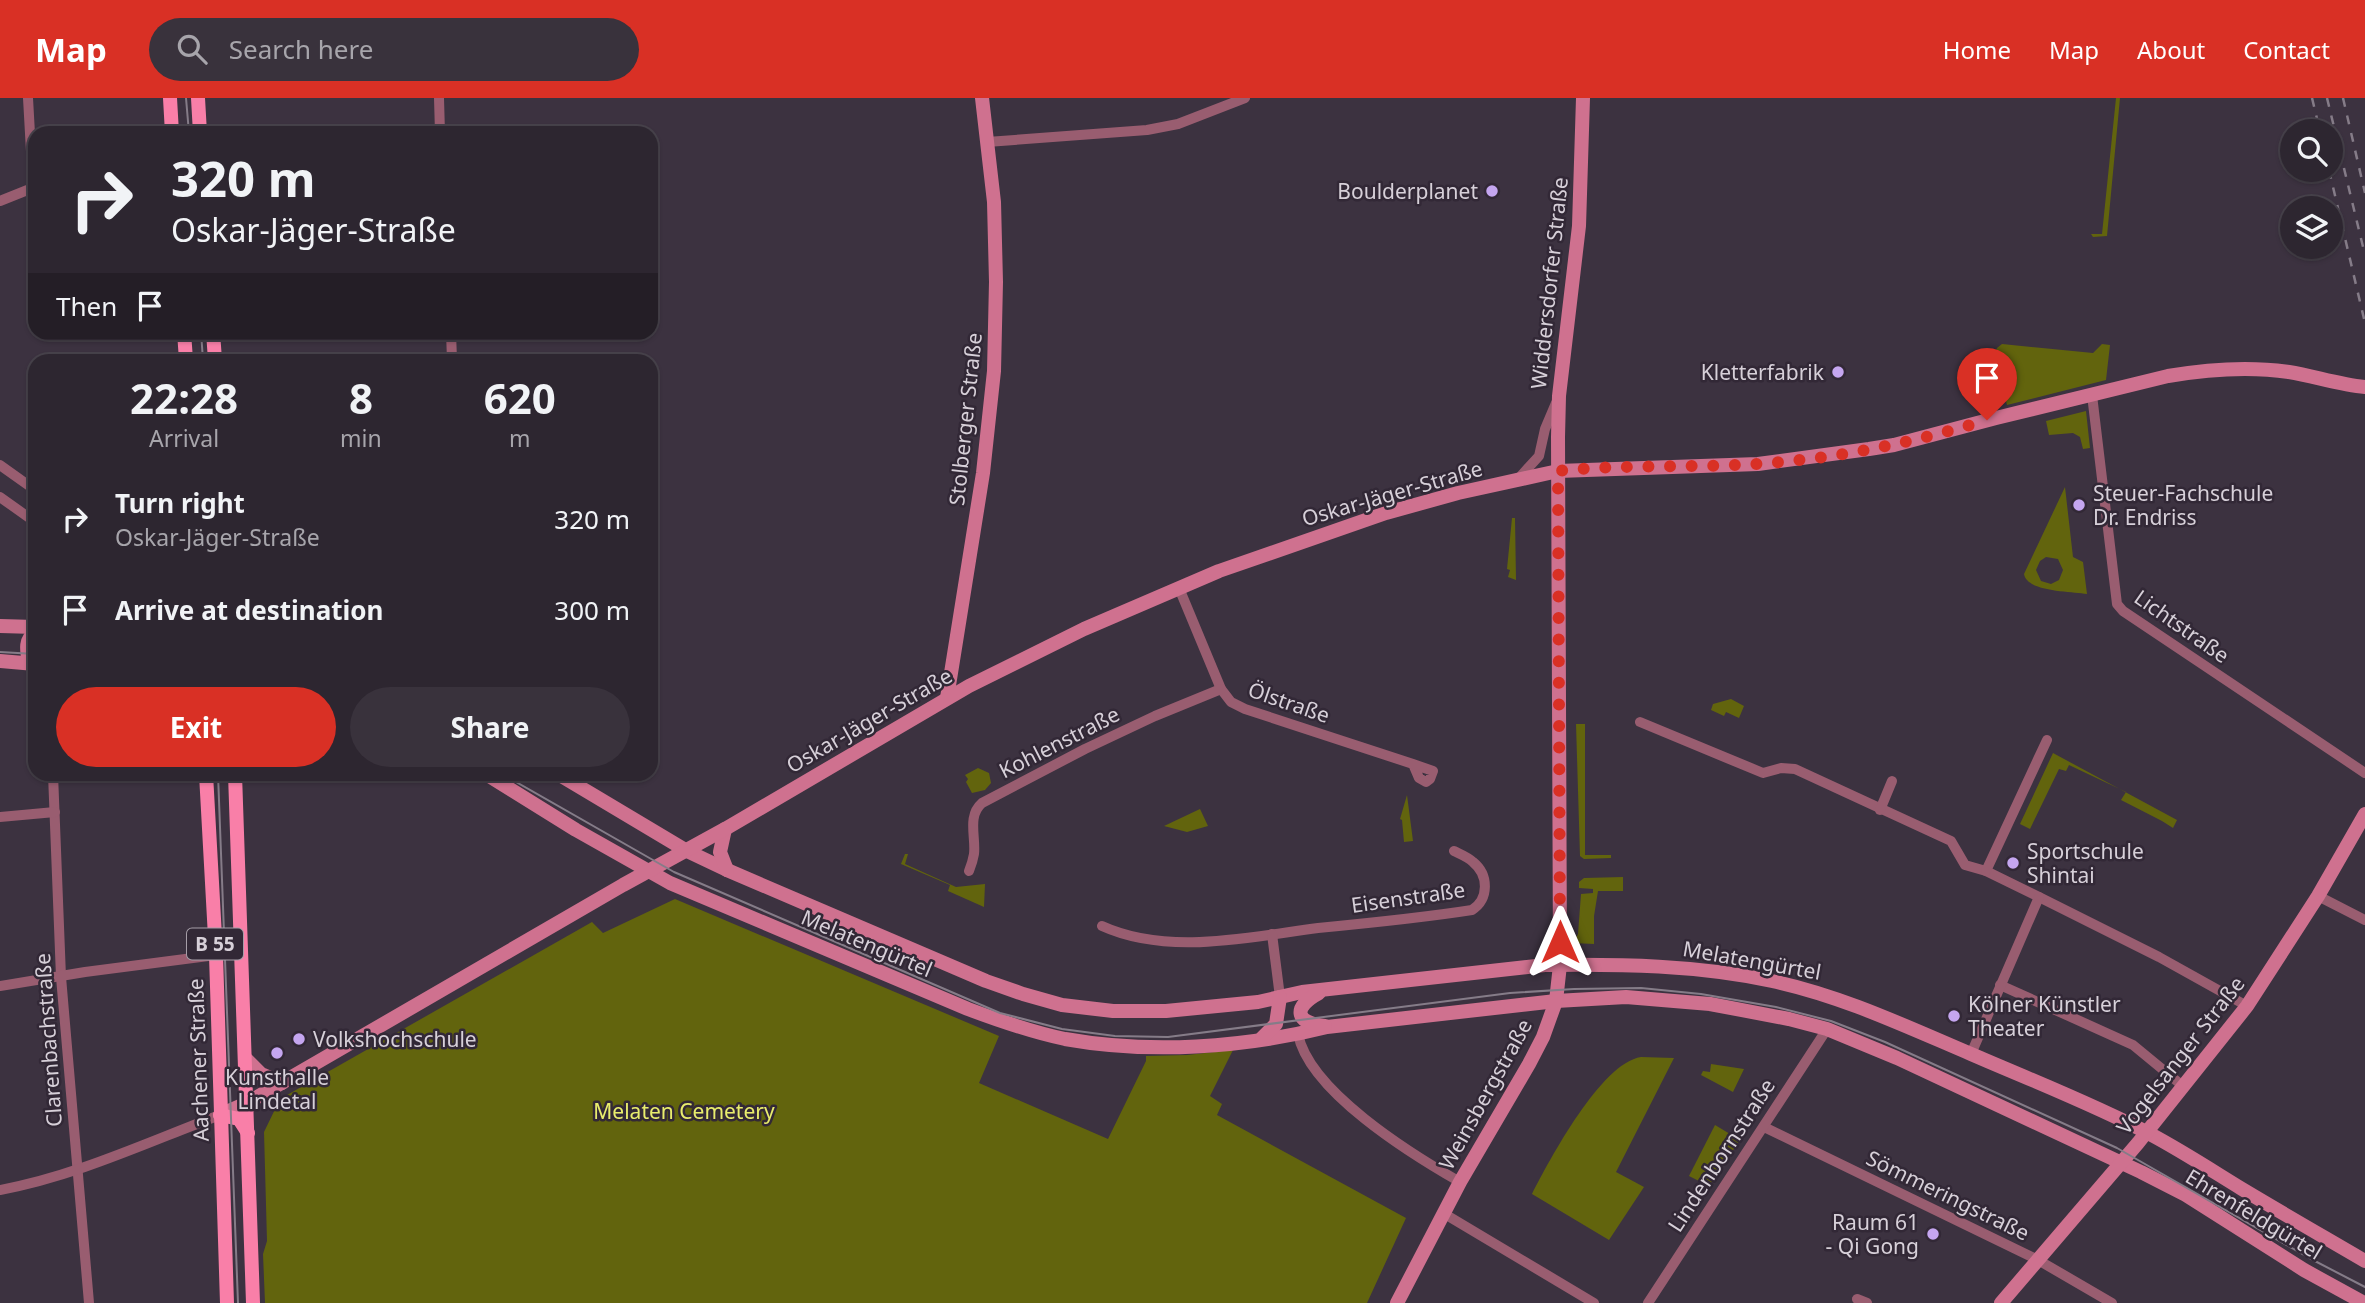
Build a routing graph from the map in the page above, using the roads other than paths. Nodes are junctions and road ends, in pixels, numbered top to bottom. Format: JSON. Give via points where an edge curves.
{"nodes":[{"id":1,"x":28,"y":98,"type":"edge"},
{"id":2,"x":170,"y":98,"type":"edge"},
{"id":3,"x":198,"y":98,"type":"edge"},
{"id":4,"x":439,"y":98,"type":"edge"},
{"id":5,"x":982,"y":98,"type":"edge"},
{"id":6,"x":1245,"y":98,"type":"edge"},
{"id":7,"x":1583,"y":98,"type":"edge"},
{"id":8,"x":30,"y":126,"type":"edge"},
{"id":9,"x":172,"y":126,"type":"edge"},
{"id":10,"x":200,"y":126,"type":"edge"},
{"id":11,"x":440,"y":126,"type":"edge"},
{"id":12,"x":987,"y":142,"type":"junction"},
{"id":13,"x":28,"y":189,"type":"edge"},
{"id":14,"x":0,"y":201,"type":"edge"},
{"id":15,"x":2364,"y":390,"type":"edge"},
{"id":16,"x":2091,"y":395,"type":"junction"},
{"id":17,"x":1559,"y":396,"type":"junction"},
{"id":18,"x":0,"y":465,"type":"edge"},
{"id":19,"x":1558,"y":471,"type":"junction"},
{"id":20,"x":1516,"y":480,"type":"junction"},
{"id":21,"x":28,"y":485,"type":"edge"},
{"id":22,"x":0,"y":498,"type":"edge"},
{"id":23,"x":28,"y":514,"type":"edge"},
{"id":24,"x":1179,"y":589,"type":"junction"},
{"id":25,"x":0,"y":626,"type":"edge"},
{"id":26,"x":28,"y":627,"type":"edge"},
{"id":27,"x":0,"y":662,"type":"edge"},
{"id":28,"x":28,"y":663,"type":"edge"},
{"id":29,"x":1221,"y":689,"type":"junction"},
{"id":30,"x":947,"y":698,"type":"junction"},
{"id":31,"x":1640,"y":722,"type":"dead end"},
{"id":32,"x":2047,"y":740,"type":"dead end"},
{"id":33,"x":1413,"y":764,"type":"dead end"},
{"id":34,"x":2365,"y":773,"type":"edge"},
{"id":35,"x":53,"y":781,"type":"edge"},
{"id":36,"x":206,"y":781,"type":"edge"},
{"id":37,"x":235,"y":781,"type":"edge"},
{"id":38,"x":498,"y":781,"type":"edge"},
{"id":39,"x":570,"y":781,"type":"edge"},
{"id":40,"x":1892,"y":781,"type":"dead end"},
{"id":41,"x":1880,"y":810,"type":"junction"},
{"id":42,"x":55,"y":812,"type":"junction"},
{"id":43,"x":2365,"y":814,"type":"edge"},
{"id":44,"x":0,"y":817,"type":"edge"},
{"id":45,"x":725,"y":830,"type":"junction"},
{"id":46,"x":687,"y":851,"type":"junction"},
{"id":47,"x":1454,"y":851,"type":"dead end"},
{"id":48,"x":727,"y":870,"type":"junction"},
{"id":49,"x":1986,"y":871,"type":"junction"},
{"id":50,"x":649,"y":872,"type":"junction"},
{"id":51,"x":968,"y":872,"type":"dead end"},
{"id":52,"x":2318,"y":896,"type":"junction"},
{"id":53,"x":2039,"y":897,"type":"junction"},
{"id":54,"x":2365,"y":920,"type":"edge"},
{"id":55,"x":1102,"y":926,"type":"dead end"},
{"id":56,"x":1272,"y":934,"type":"junction"},
{"id":57,"x":216,"y":955,"type":"junction"},
{"id":58,"x":1560,"y":965,"type":"junction"},
{"id":59,"x":61,"y":977,"type":"junction"},
{"id":60,"x":2000,"y":985,"type":"junction"},
{"id":61,"x":0,"y":986,"type":"edge"},
{"id":62,"x":1324,"y":990,"type":"junction"},
{"id":63,"x":1280,"y":997,"type":"junction"},
{"id":64,"x":1556,"y":1000,"type":"junction"},
{"id":65,"x":2248,"y":1006,"type":"junction"},
{"id":66,"x":1327,"y":1027,"type":"junction"},
{"id":67,"x":1827,"y":1029,"type":"junction"},
{"id":68,"x":1298,"y":1034,"type":"junction"},
{"id":69,"x":1262,"y":1038,"type":"junction"},
{"id":70,"x":1971,"y":1054,"type":"junction"},
{"id":71,"x":245,"y":1058,"type":"junction"},
{"id":72,"x":282,"y":1083,"type":"junction"},
{"id":73,"x":2184,"y":1087,"type":"junction"},
{"id":74,"x":247,"y":1103,"type":"junction"},
{"id":75,"x":220,"y":1115,"type":"junction"},
{"id":76,"x":1764,"y":1127,"type":"junction"},
{"id":77,"x":248,"y":1133,"type":"junction"},
{"id":78,"x":2147,"y":1133,"type":"junction"},
{"id":79,"x":2120,"y":1163,"type":"junction"},
{"id":80,"x":78,"y":1169,"type":"junction"},
{"id":81,"x":1460,"y":1182,"type":"junction"},
{"id":82,"x":0,"y":1190,"type":"edge"},
{"id":83,"x":1443,"y":1213,"type":"junction"},
{"id":84,"x":2038,"y":1259,"type":"junction"},
{"id":85,"x":2365,"y":1261,"type":"edge"},
{"id":86,"x":89,"y":1303,"type":"edge"},
{"id":87,"x":227,"y":1303,"type":"edge"},
{"id":88,"x":253,"y":1303,"type":"edge"},
{"id":89,"x":1397,"y":1303,"type":"edge"},
{"id":90,"x":1594,"y":1303,"type":"edge"},
{"id":91,"x":1648,"y":1303,"type":"edge"},
{"id":92,"x":2001,"y":1303,"type":"edge"},
{"id":93,"x":2112,"y":1303,"type":"edge"},
{"id":94,"x":2364,"y":1303,"type":"edge"}],
"edges":[{"from":1,"to":8,"type":"street"},
{"from":2,"to":9,"type":"main road"},
{"from":3,"to":10,"type":"main road"},
{"from":4,"to":11,"type":"street"},
{"from":5,"to":12,"type":"main road","name":"Stolberger Straße"},
{"from":6,"to":12,"type":"street","via":[[1178,124],[1147,130]]},
{"from":7,"to":17,"type":"main road","name":"Widdersdorfer Straße","via":[[1579,226]]},
{"from":12,"to":30,"type":"main road","name":"Stolberger Straße","via":[[994,202],[994,371]]},
{"from":13,"to":14,"type":"street"},
{"from":15,"to":16,"type":"main road","name":"Oskar-Jäger-Straße","via":[[2289,372],[2226,368],[2168,376]]},
{"from":16,"to":19,"type":"main road","name":"Oskar-Jäger-Straße","via":[[1894,445],[1819,457],[1758,464]]},
{"from":16,"to":34,"type":"street","name":"Lichtstraße","via":[[2117,604]]},
{"from":17,"to":19,"type":"main road","name":"Widdersdorfer Straße"},
{"from":17,"to":20,"type":"street","name":"Oskar-Jäger-Straße","via":[[1539,456]]},
{"from":18,"to":21,"type":"street"},
{"from":19,"to":20,"type":"main road","name":"Oskar-Jäger-Straße"},
{"from":19,"to":58,"type":"main road","name":"Weinsbergstraße"},
{"from":20,"to":24,"type":"main road","name":"Oskar-Jäger-Straße","via":[[1366,519]]},
{"from":22,"to":23,"type":"street"},
{"from":24,"to":29,"type":"street","name":"Ölstraße"},
{"from":24,"to":30,"type":"main road","name":"Oskar-Jäger-Straße","via":[[1041,649]]},
{"from":25,"to":26,"type":"main road"},
{"from":27,"to":28,"type":"main road"},
{"from":29,"to":33,"type":"street","name":"Ölstraße","via":[[1231,702],[1245,709]]},
{"from":29,"to":51,"type":"street","name":"Kohlenstraße","via":[[1095,744],[982,803],[973,820],[974,856]]},
{"from":30,"to":45,"type":"main road","name":"Oskar-Jäger-Straße"},
{"from":31,"to":41,"type":"street","via":[[1763,773],[1796,769]]},
{"from":32,"to":49,"type":"street"},
{"from":35,"to":42,"type":"street","name":"Clarenbachstraße"},
{"from":36,"to":57,"type":"main road","name":"Aachener Straße","number":"B 55"},
{"from":37,"to":71,"type":"main road","number":"B 55"},
{"from":38,"to":50,"type":"main road","name":"Melatengürtel"},
{"from":39,"to":46,"type":"main road","name":"Melatengürtel"},
{"from":40,"to":41,"type":"street"},
{"from":41,"to":49,"type":"street","via":[[1951,841],[1965,865]]},
{"from":42,"to":44,"type":"street"},
{"from":42,"to":59,"type":"street","name":"Clarenbachstraße"},
{"from":43,"to":52,"type":"main road","name":"Vogelsanger Straße"},
{"from":45,"to":46,"type":"main road","name":"Oskar-Jäger-Straße"},
{"from":45,"to":48,"type":"main road","via":[[720,852]]},
{"from":46,"to":48,"type":"main road","name":"Melatengürtel"},
{"from":46,"to":50,"type":"main road","name":"Oskar-Jäger-Straße"},
{"from":47,"to":56,"type":"street","name":"Eisenstraße","via":[[1474,862],[1483,876],[1485,895],[1472,910]]},
{"from":48,"to":63,"type":"main road","name":"Melatengürtel","via":[[986,981],[1062,1005],[1113,1012],[1166,1011]]},
{"from":49,"to":53,"type":"street"},
{"from":50,"to":69,"type":"main road","name":"Melatengürtel","via":[[1014,1027],[1110,1045],[1198,1045]]},
{"from":50,"to":72,"type":"main road","name":"Oskar-Jäger-Straße"},
{"from":52,"to":54,"type":"street"},
{"from":52,"to":65,"type":"main road","name":"Vogelsanger Straße"},
{"from":53,"to":60,"type":"street"},
{"from":53,"to":65,"type":"street"},
{"from":55,"to":56,"type":"street","name":"Eisenstraße","via":[[1124,936],[1163,941]]},
{"from":56,"to":63,"type":"street"},
{"from":57,"to":59,"type":"street"},
{"from":57,"to":75,"type":"main road","name":"Aachener Straße","number":"B 55"},
{"from":58,"to":62,"type":"main road","name":"Melatengürtel"},
{"from":58,"to":64,"type":"main road","name":"Weinsbergstraße"},
{"from":58,"to":70,"type":"main road","name":"Melatengürtel","via":[[1695,969],[1772,981],[1847,1001]]},
{"from":59,"to":61,"type":"street"},
{"from":59,"to":80,"type":"street","name":"Clarenbachstraße"},
{"from":60,"to":70,"type":"street"},
{"from":60,"to":73,"type":"street","via":[[2133,1045]]},
{"from":62,"to":63,"type":"main road","name":"Melatengürtel"},
{"from":62,"to":66,"type":"main road","via":[[1305,1000],[1300,1011],[1309,1023]]},
{"from":63,"to":69,"type":"main road","via":[[1276,1024]]},
{"from":64,"to":66,"type":"main road","name":"Melatengürtel"},
{"from":64,"to":67,"type":"main road","name":"Melatengürtel","via":[[1636,998],[1710,1003]]},
{"from":64,"to":81,"type":"main road","name":"Weinsbergstraße","via":[[1529,1064]]},
{"from":65,"to":73,"type":"main road","name":"Vogelsanger Straße"},
{"from":66,"to":68,"type":"main road","name":"Melatengürtel"},
{"from":67,"to":76,"type":"street","name":"Lindenbornstraße"},
{"from":67,"to":79,"type":"main road","name":"Melatengürtel"},
{"from":68,"to":69,"type":"main road","name":"Melatengürtel"},
{"from":68,"to":81,"type":"street","via":[[1301,1048],[1331,1090],[1354,1111]]},
{"from":70,"to":78,"type":"main road","name":"Melatengürtel"},
{"from":71,"to":72,"type":"main road","via":[[261,1074]]},
{"from":71,"to":74,"type":"main road","number":"B 55"},
{"from":72,"to":74,"type":"main road","name":"Oskar-Jäger-Straße"},
{"from":73,"to":78,"type":"main road","name":"Vogelsanger Straße"},
{"from":74,"to":75,"type":"main road","name":"Oskar-Jäger-Straße"},
{"from":74,"to":77,"type":"main road","number":"B 55"},
{"from":75,"to":77,"type":"main road","via":[[239,1119]]},
{"from":75,"to":80,"type":"street"},
{"from":75,"to":87,"type":"main road","name":"Aachener Straße","number":"B 55"},
{"from":76,"to":84,"type":"street","name":"Sömmeringstraße"},
{"from":76,"to":91,"type":"street","name":"Lindenbornstraße"},
{"from":77,"to":88,"type":"main road","number":"B 55"},
{"from":78,"to":79,"type":"main road","name":"Vogelsanger Straße"},
{"from":78,"to":85,"type":"main road","name":"Ehrenfeldgürtel"},
{"from":79,"to":84,"type":"main road","name":"Vogelsanger Straße"},
{"from":79,"to":94,"type":"main road","name":"Ehrenfeldgürtel","via":[[2186,1195]]},
{"from":80,"to":82,"type":"street"},
{"from":80,"to":86,"type":"street","name":"Clarenbachstraße"},
{"from":81,"to":83,"type":"main road","name":"Weinsbergstraße"},
{"from":83,"to":89,"type":"main road","name":"Weinsbergstraße"},
{"from":83,"to":90,"type":"street"},
{"from":84,"to":92,"type":"main road","name":"Vogelsanger Straße"},
{"from":84,"to":93,"type":"street","name":"Sömmeringstraße"}]}
